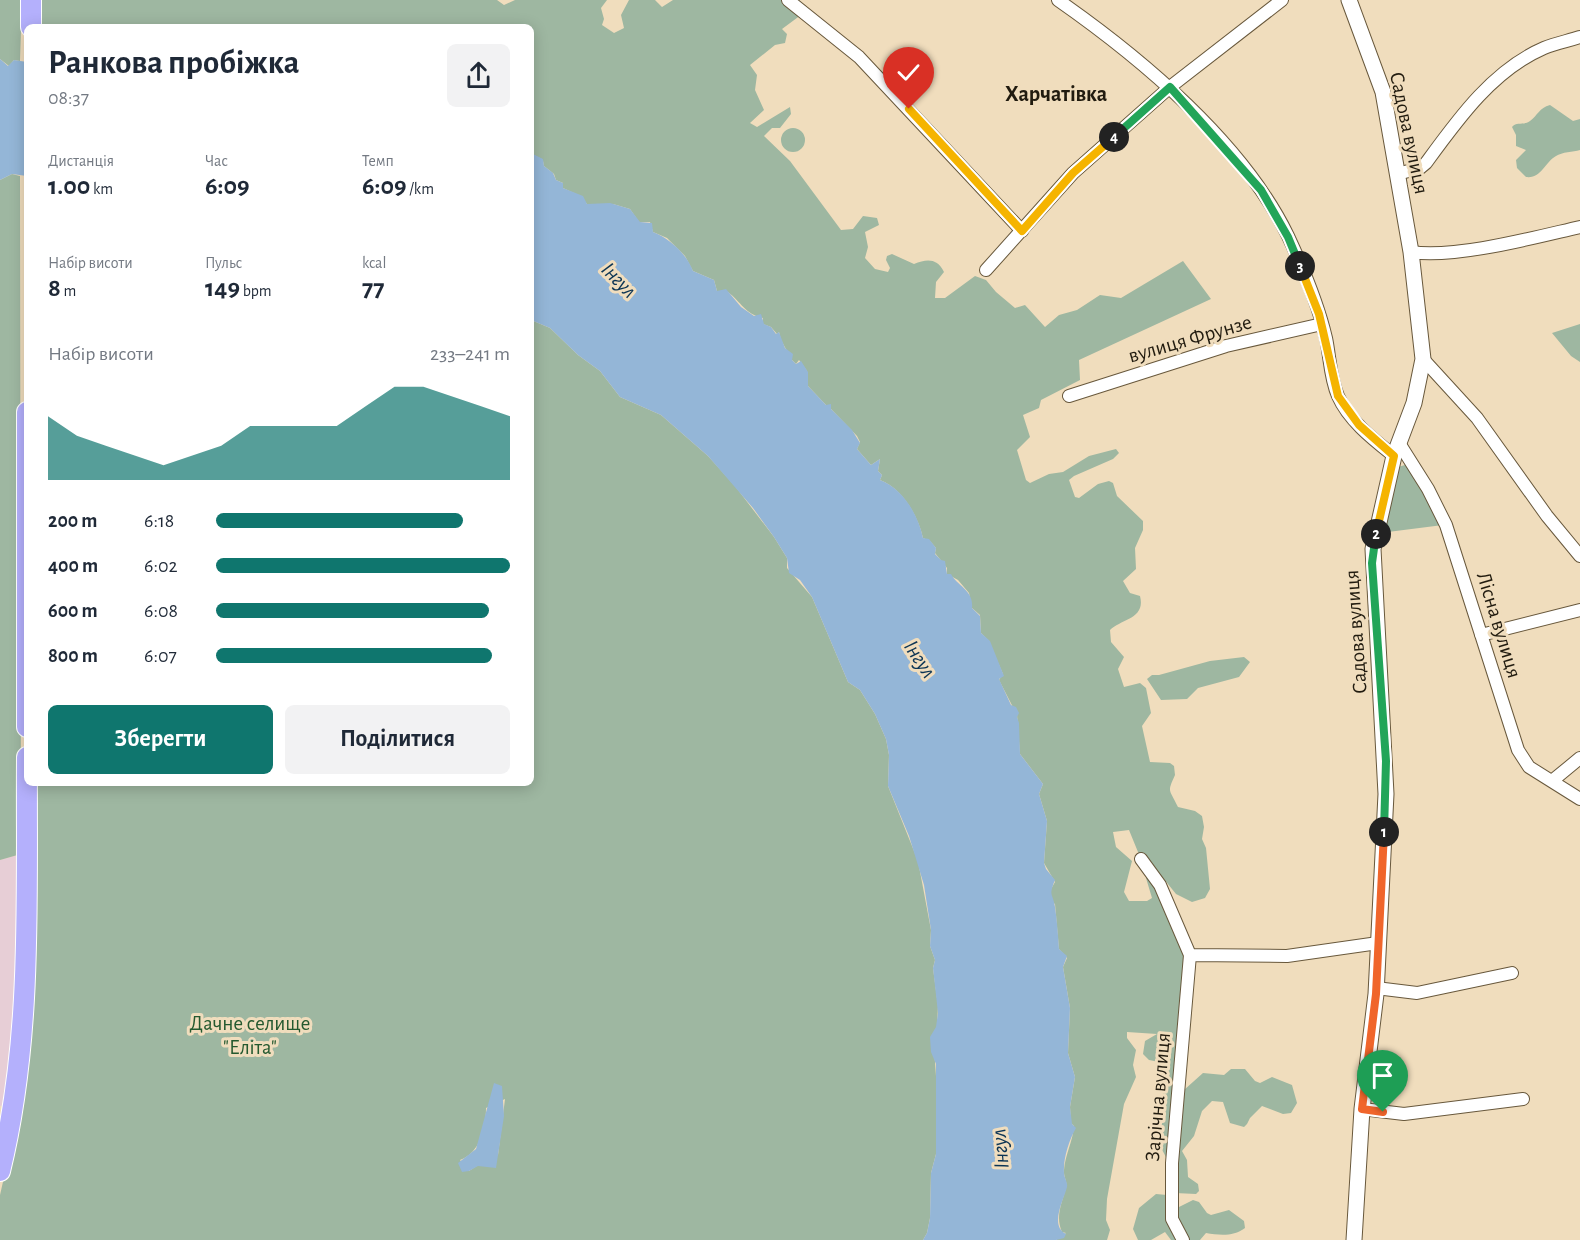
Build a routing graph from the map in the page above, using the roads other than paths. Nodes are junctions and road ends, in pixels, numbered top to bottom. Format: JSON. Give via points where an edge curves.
{"nodes":[{"id":1,"x":788,"y":0,"type":"edge"},
{"id":2,"x":1058,"y":0,"type":"edge"},
{"id":3,"x":1282,"y":0,"type":"edge"},
{"id":4,"x":1349,"y":0,"type":"edge"},
{"id":5,"x":31,"y":1,"type":"edge"},
{"id":6,"x":31,"y":24,"type":"edge"},
{"id":7,"x":1580,"y":37,"type":"edge"},
{"id":8,"x":1170,"y":87,"type":"junction"},
{"id":9,"x":1397,"y":174,"type":"junction"},
{"id":10,"x":1580,"y":227,"type":"edge"},
{"id":11,"x":1022,"y":231,"type":"junction"},
{"id":12,"x":1412,"y":252,"type":"junction"},
{"id":13,"x":986,"y":270,"type":"dead end"},
{"id":14,"x":1322,"y":324,"type":"junction"},
{"id":15,"x":1423,"y":359,"type":"junction"},
{"id":16,"x":1069,"y":396,"type":"dead end"},
{"id":17,"x":1396,"y":449,"type":"junction"},
{"id":18,"x":1580,"y":556,"type":"edge"},
{"id":19,"x":1580,"y":610,"type":"edge"},
{"id":20,"x":1481,"y":635,"type":"junction"},
{"id":21,"x":1580,"y":758,"type":"edge"},
{"id":22,"x":1552,"y":781,"type":"junction"},
{"id":23,"x":26,"y":786,"type":"edge"},
{"id":24,"x":1580,"y":799,"type":"edge"},
{"id":25,"x":1141,"y":859,"type":"dead end"},
{"id":26,"x":1378,"y":943,"type":"junction"},
{"id":27,"x":1190,"y":955,"type":"junction"},
{"id":28,"x":1512,"y":973,"type":"dead end"},
{"id":29,"x":1376,"y":988,"type":"junction"},
{"id":30,"x":1523,"y":1099,"type":"dead end"},
{"id":31,"x":1362,"y":1109,"type":"junction"},
{"id":32,"x":0,"y":1171,"type":"edge"},
{"id":33,"x":1183,"y":1240,"type":"edge"},
{"id":34,"x":1354,"y":1240,"type":"edge"}],
"edges":[{"from":1,"to":11,"type":"street","via":[[859,57]]},
{"from":2,"to":8,"type":"street"},
{"from":3,"to":8,"type":"street"},
{"from":4,"to":9,"type":"street","name":"Садова вулиця","via":[[1383,92]]},
{"from":5,"to":6,"type":"highway"},
{"from":7,"to":9,"type":"street","via":[[1543,48],[1500,75],[1426,163]]},
{"from":8,"to":11,"type":"street","via":[[1073,173]]},
{"from":8,"to":14,"type":"street","via":[[1249,173],[1271,206],[1288,237]]},
{"from":9,"to":12,"type":"street","name":"Садова вулиця"},
{"from":10,"to":12,"type":"street","via":[[1467,249]]},
{"from":11,"to":13,"type":"street"},
{"from":12,"to":15,"type":"street","name":"Садова вулиця"},
{"from":14,"to":16,"type":"street","name":"вулиця Фрунзе","via":[[1226,346]]},
{"from":14,"to":17,"type":"street","via":[[1338,396],[1359,425]]},
{"from":15,"to":17,"type":"street","name":"Садова вулиця","via":[[1414,403]]},
{"from":15,"to":18,"type":"street","via":[[1477,418]]},
{"from":17,"to":20,"type":"street","name":"Лісна вулиця","via":[[1428,489],[1446,525]]},
{"from":17,"to":26,"type":"street","name":"Садова вулиця","via":[[1372,563],[1386,761]]},
{"from":19,"to":20,"type":"street"},
{"from":20,"to":22,"type":"street","name":"Лісна вулиця","via":[[1518,750],[1529,766]]},
{"from":21,"to":22,"type":"street"},
{"from":22,"to":24,"type":"street","name":"Лісна вулиця"},
{"from":23,"to":32,"type":"highway","via":[[21,1034],[12,1116]]},
{"from":25,"to":27,"type":"street","name":"Зарічна вулиця","via":[[1160,885]]},
{"from":26,"to":27,"type":"street","via":[[1287,956]]},
{"from":26,"to":29,"type":"street","name":"Садова вулиця"},
{"from":27,"to":33,"type":"street","name":"Зарічна вулиця","via":[[1172,1163],[1172,1219]]},
{"from":28,"to":29,"type":"street","via":[[1418,993]]},
{"from":29,"to":31,"type":"street","name":"Садова вулиця"},
{"from":30,"to":31,"type":"street","via":[[1404,1114]]},
{"from":31,"to":34,"type":"street","name":"Садова вулиця"}]}
